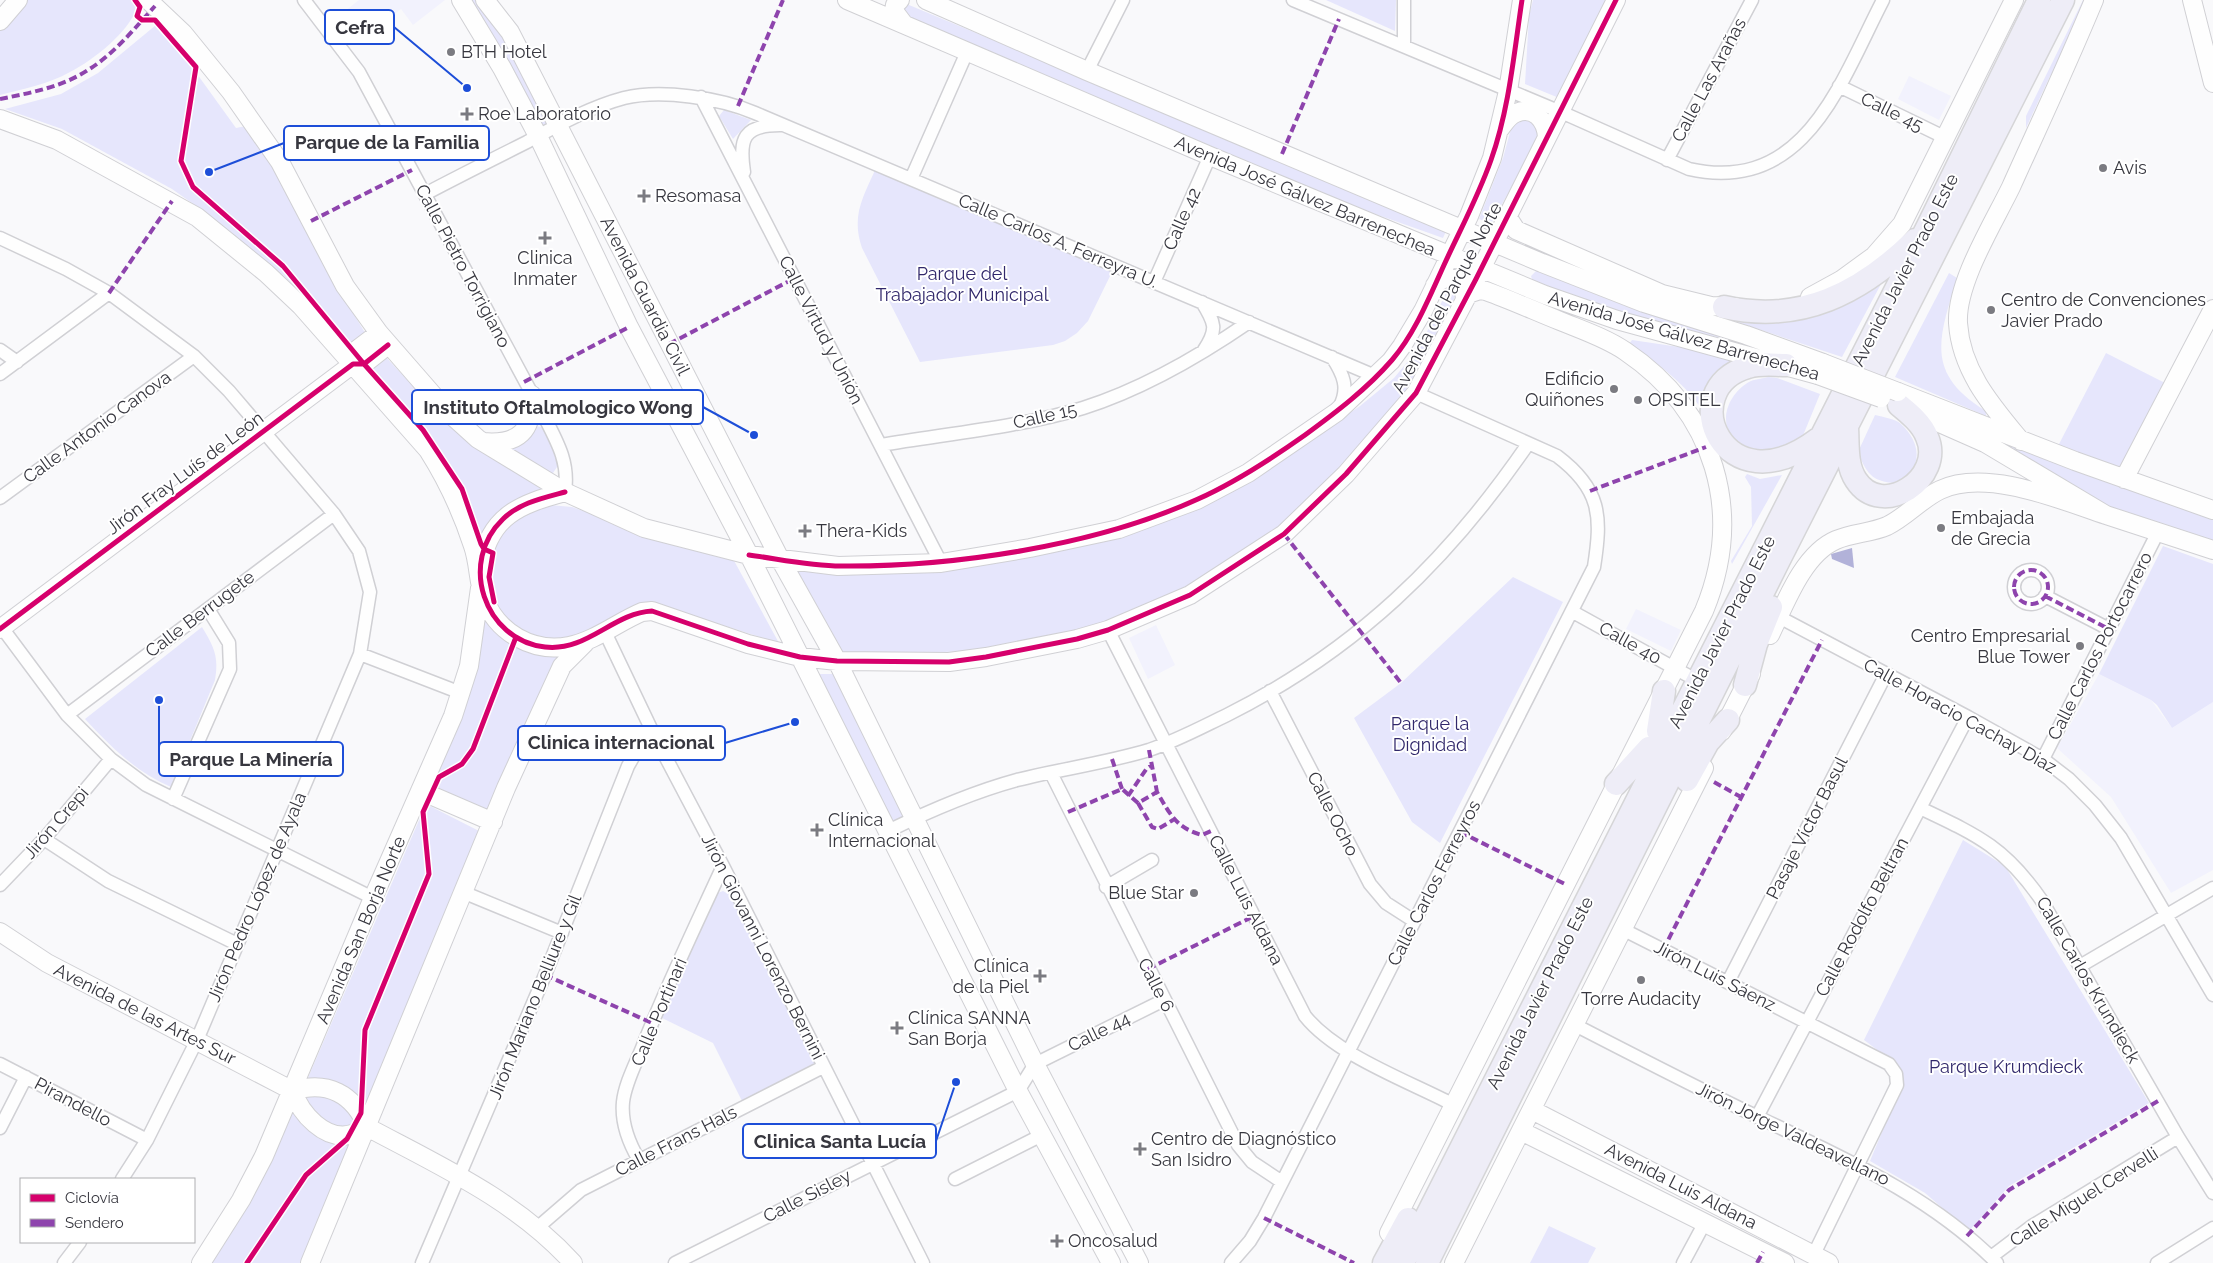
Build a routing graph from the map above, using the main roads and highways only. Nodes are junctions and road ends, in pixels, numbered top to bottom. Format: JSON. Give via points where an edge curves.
{"nodes":[{"id":1,"x":18,"y":0,"type":"edge"},
{"id":2,"x":461,"y":0,"type":"edge"},
{"id":3,"x":485,"y":0,"type":"edge"},
{"id":4,"x":494,"y":0,"type":"edge"},
{"id":5,"x":888,"y":0,"type":"edge"},
{"id":6,"x":900,"y":0,"type":"edge"},
{"id":7,"x":926,"y":0,"type":"edge"},
{"id":8,"x":1522,"y":0,"type":"edge"},
{"id":9,"x":1616,"y":0,"type":"edge"},
{"id":10,"x":2014,"y":0,"type":"edge"},
{"id":11,"x":2039,"y":0,"type":"edge"},
{"id":12,"x":2063,"y":0,"type":"edge"},
{"id":13,"x":2094,"y":0,"type":"edge"},
{"id":14,"x":2178,"y":0,"type":"edge"},
{"id":15,"x":2192,"y":0,"type":"edge"},
{"id":16,"x":155,"y":2,"type":"edge"},
{"id":17,"x":854,"y":3,"type":"edge"},
{"id":18,"x":2213,"y":17,"type":"edge"},
{"id":19,"x":0,"y":21,"type":"edge"},
{"id":20,"x":904,"y":23,"type":"junction"},
{"id":21,"x":2200,"y":29,"type":"junction"},
{"id":22,"x":510,"y":32,"type":"junction"},
{"id":23,"x":2205,"y":49,"type":"junction"},
{"id":24,"x":2213,"y":83,"type":"edge"},
{"id":25,"x":0,"y":119,"type":"edge"},
{"id":26,"x":1498,"y":132,"type":"junction"},
{"id":27,"x":1547,"y":137,"type":"junction"},
{"id":28,"x":1507,"y":216,"type":"junction"},
{"id":29,"x":1928,"y":226,"type":"junction"},
{"id":30,"x":1462,"y":228,"type":"junction"},
{"id":31,"x":1494,"y":242,"type":"junction"},
{"id":32,"x":1568,"y":254,"type":"junction"},
{"id":33,"x":1448,"y":256,"type":"junction"},
{"id":34,"x":1542,"y":263,"type":"junction"},
{"id":35,"x":1481,"y":270,"type":"junction"},
{"id":36,"x":1588,"y":280,"type":"junction"},
{"id":37,"x":1435,"y":285,"type":"junction"},
{"id":38,"x":1538,"y":292,"type":"junction"},
{"id":39,"x":1662,"y":294,"type":"junction"},
{"id":40,"x":1467,"y":297,"type":"junction"},
{"id":41,"x":1724,"y":307,"type":"junction"},
{"id":42,"x":2213,"y":309,"type":"edge"},
{"id":43,"x":1578,"y":328,"type":"junction"},
{"id":44,"x":1669,"y":334,"type":"junction"},
{"id":45,"x":1595,"y":335,"type":"junction"},
{"id":46,"x":384,"y":339,"type":"junction"},
{"id":47,"x":353,"y":364,"type":"junction"},
{"id":48,"x":1786,"y":365,"type":"junction"},
{"id":49,"x":1821,"y":369,"type":"junction"},
{"id":50,"x":532,"y":395,"type":"road end"},
{"id":51,"x":1897,"y":400,"type":"junction"},
{"id":52,"x":1847,"y":426,"type":"junction"},
{"id":53,"x":1821,"y":437,"type":"junction"},
{"id":54,"x":2021,"y":441,"type":"junction"},
{"id":55,"x":483,"y":442,"type":"junction"},
{"id":56,"x":2124,"y":479,"type":"junction"},
{"id":57,"x":565,"y":492,"type":"junction"},
{"id":58,"x":1812,"y":496,"type":"junction"},
{"id":59,"x":2213,"y":510,"type":"edge"},
{"id":60,"x":2106,"y":515,"type":"junction"},
{"id":61,"x":1766,"y":544,"type":"junction"},
{"id":62,"x":2213,"y":550,"type":"edge"},
{"id":63,"x":749,"y":554,"type":"junction"},
{"id":64,"x":780,"y":559,"type":"junction"},
{"id":65,"x":480,"y":578,"type":"junction"},
{"id":66,"x":1,"y":627,"type":"edge"},
{"id":67,"x":599,"y":633,"type":"junction"},
{"id":68,"x":800,"y":657,"type":"junction"},
{"id":69,"x":837,"y":661,"type":"junction"},
{"id":70,"x":1681,"y":671,"type":"junction"},
{"id":71,"x":1745,"y":684,"type":"junction"},
{"id":72,"x":1664,"y":690,"type":"junction"},
{"id":73,"x":1728,"y":720,"type":"junction"},
{"id":74,"x":1654,"y":740,"type":"junction"},
{"id":75,"x":1616,"y":784,"type":"junction"},
{"id":76,"x":421,"y":791,"type":"junction"},
{"id":77,"x":492,"y":822,"type":"junction"},
{"id":78,"x":1584,"y":905,"type":"junction"},
{"id":79,"x":0,"y":932,"type":"edge"},
{"id":80,"x":1593,"y":935,"type":"junction"},
{"id":81,"x":1543,"y":985,"type":"junction"},
{"id":82,"x":1536,"y":1048,"type":"junction"},
{"id":83,"x":293,"y":1091,"type":"junction"},
{"id":84,"x":1532,"y":1110,"type":"junction"},
{"id":85,"x":367,"y":1127,"type":"junction"},
{"id":86,"x":1522,"y":1131,"type":"junction"},
{"id":87,"x":1124,"y":1235,"type":"junction"},
{"id":88,"x":1105,"y":1252,"type":"edge"},
{"id":89,"x":1760,"y":1258,"type":"edge"},
{"id":90,"x":1822,"y":1258,"type":"edge"},
{"id":91,"x":201,"y":1263,"type":"edge"},
{"id":92,"x":310,"y":1263,"type":"edge"},
{"id":93,"x":573,"y":1263,"type":"edge"},
{"id":94,"x":1139,"y":1263,"type":"edge"},
{"id":95,"x":1374,"y":1263,"type":"edge"},
{"id":96,"x":1384,"y":1263,"type":"edge"},
{"id":97,"x":1403,"y":1263,"type":"edge"},
{"id":98,"x":1427,"y":1263,"type":"edge"},
{"id":99,"x":1441,"y":1263,"type":"edge"},
{"id":100,"x":1454,"y":1263,"type":"edge"},
{"id":101,"x":1785,"y":1263,"type":"edge"}],
"edges":[{"from":1,"to":19,"type":"main road"},
{"from":2,"to":63,"type":"main road","name":"Avenida Guardia Civil","via":[[538,136],[629,327]]},
{"from":3,"to":22,"type":"main road","name":"Avenida Guardia Civil"},
{"from":4,"to":22,"type":"main road"},
{"from":5,"to":17,"type":"main road","via":[[878,6]]},
{"from":6,"to":20,"type":"main road","via":[[894,11]]},
{"from":7,"to":30,"type":"main road","name":"Avenida José Gálvez Barrenechea"},
{"from":8,"to":26,"type":"main road","name":"Avenida del Parque Norte","via":[[1508,91]]},
{"from":9,"to":27,"type":"main road","name":"Avenida del Parque Norte"},
{"from":10,"to":41,"type":"main road","name":"Avenida Javier Prado Este","via":[[1908,216],[1890,240],[1828,288],[1795,302],[1761,307]]},
{"from":11,"to":29,"type":"highway","name":"Avenida Javier Prado Este"},
{"from":12,"to":52,"type":"highway","name":"Avenida Javier Prado Este"},
{"from":13,"to":54,"type":"main road","via":[[1960,299],[1958,323],[1973,377]]},
{"from":14,"to":23,"type":"main road"},
{"from":15,"to":21,"type":"main road"},
{"from":16,"to":46,"type":"main road","name":"Avenida del Parque Norte","via":[[231,92],[280,162],[345,286]]},
{"from":17,"to":20,"type":"main road","name":"Avenida José Gálvez Barrenechea"},
{"from":18,"to":21,"type":"main road","via":[[2204,21]]},
{"from":20,"to":33,"type":"main road","name":"Avenida José Gálvez Barrenechea"},
{"from":21,"to":23,"type":"main road"},
{"from":22,"to":64,"type":"main road","name":"Avenida Guardia Civil"},
{"from":23,"to":24,"type":"main road"},
{"from":25,"to":47,"type":"main road","name":"Avenida San Borja Norte","via":[[57,140],[197,217],[266,273]]},
{"from":26,"to":27,"type":"main road","via":[[1516,112],[1526,111],[1541,118]]},
{"from":26,"to":30,"type":"main road","name":"Avenida del Parque Norte","via":[[1492,158]]},
{"from":27,"to":28,"type":"main road","name":"Avenida del Parque Norte"},
{"from":28,"to":31,"type":"main road","name":"Avenida del Parque Norte"},
{"from":28,"to":32,"type":"main road","name":"Avenida Javier Prado Este","via":[[1516,230]]},
{"from":29,"to":41,"type":"highway","via":[[1875,274],[1819,304],[1770,313]]},
{"from":29,"to":53,"type":"highway","name":"Avenida Javier Prado Este"},
{"from":30,"to":31,"type":"main road","name":"Avenida José Gálvez Barrenechea"},
{"from":30,"to":33,"type":"main road","name":"Avenida del Parque Norte"},
{"from":31,"to":34,"type":"main road","name":"Avenida José Gálvez Barrenechea"},
{"from":31,"to":35,"type":"main road","name":"Avenida del Parque Norte"},
{"from":32,"to":36,"type":"main road"},
{"from":32,"to":39,"type":"main road","name":"Avenida Javier Prado Este"},
{"from":33,"to":35,"type":"main road","name":"Avenida José Gálvez Barrenechea"},
{"from":33,"to":37,"type":"main road","name":"Avenida del Parque Norte"},
{"from":34,"to":36,"type":"main road","name":"Avenida José Gálvez Barrenechea"},
{"from":34,"to":38,"type":"main road","via":[[1532,264],[1525,271],[1524,281]]},
{"from":35,"to":38,"type":"main road","name":"Avenida José Gálvez Barrenechea"},
{"from":35,"to":40,"type":"main road","name":"Avenida del Parque Norte"},
{"from":36,"to":39,"type":"main road"},
{"from":36,"to":49,"type":"main road","name":"Avenida José Gálvez Barrenechea","via":[[1644,303],[1746,335]]},
{"from":37,"to":40,"type":"main road","via":[[1446,278],[1455,278],[1464,287]]},
{"from":37,"to":64,"type":"main road","name":"Avenida del Parque Norte","via":[[1391,361],[1336,412],[1248,473],[1197,500],[1119,529],[941,563],[838,566]]},
{"from":38,"to":43,"type":"main road"},
{"from":38,"to":44,"type":"main road","name":"Avenida José Gálvez Barrenechea"},
{"from":39,"to":41,"type":"main road","name":"Avenida Javier Prado Este"},
{"from":40,"to":43,"type":"main road","name":"Avenida Javier Prado Este","via":[[1480,290],[1486,291]]},
{"from":40,"to":69,"type":"main road","name":"Avenida del Parque Norte","via":[[1416,393],[1346,474],[1284,534],[1190,595],[1108,630],[995,656],[949,662]]},
{"from":42,"to":56,"type":"main road"},
{"from":43,"to":45,"type":"main road","name":"Avenida Javier Prado Este"},
{"from":44,"to":45,"type":"main road"},
{"from":44,"to":48,"type":"main road","name":"Avenida José Gálvez Barrenechea"},
{"from":45,"to":70,"type":"main road","name":"Avenida Javier Prado Este","via":[[1642,363],[1669,389],[1695,424],[1716,474],[1723,507],[1718,574]]},
{"from":46,"to":47,"type":"main road","via":[[354,352]]},
{"from":46,"to":55,"type":"main road","name":"Avenida del Parque Norte","via":[[447,411]]},
{"from":47,"to":65,"type":"main road","name":"Avenida San Borja Norte","via":[[428,450],[443,473],[474,547]]},
{"from":47,"to":66,"type":"main road","name":"Jirón Fray Luís de León"},
{"from":48,"to":49,"type":"main road","name":"Avenida José Gálvez Barrenechea"},
{"from":48,"to":53,"type":"highway","via":[[1748,367],[1726,380],[1712,406],[1715,432],[1730,451],[1760,462],[1788,458]]},
{"from":49,"to":51,"type":"main road","name":"Avenida José Gálvez Barrenechea","bridge":true},
{"from":50,"to":55,"type":"main road","via":[[529,426],[521,434],[496,443]]},
{"from":51,"to":52,"type":"highway","via":[[1922,429],[1930,448],[1924,474],[1904,492],[1879,494],[1859,483],[1849,459]]},
{"from":51,"to":54,"type":"main road","name":"Avenida José Gálvez Barrenechea"},
{"from":51,"to":60,"type":"main road","name":"Avenida José Gálvez Barrenechea","via":[[1985,443]]},
{"from":52,"to":58,"type":"highway","name":"Avenida Javier Prado Este"},
{"from":53,"to":61,"type":"highway","name":"Avenida Javier Prado Este"},
{"from":54,"to":56,"type":"main road","name":"Avenida José Gálvez Barrenechea"},
{"from":55,"to":57,"type":"main road","name":"Avenida del Parque Norte"},
{"from":56,"to":59,"type":"main road","name":"Avenida José Gálvez Barrenechea"},
{"from":57,"to":63,"type":"main road","name":"Avenida del Parque Norte","via":[[644,528]]},
{"from":57,"to":65,"type":"main road","via":[[523,505],[503,519],[484,549]]},
{"from":58,"to":71,"type":"highway","via":[[1801,541],[1761,631]]},
{"from":58,"to":80,"type":"highway","name":"Avenida Javier Prado Este"},
{"from":60,"to":62,"type":"main road","name":"Avenida José Gálvez Barrenechea"},
{"from":60,"to":71,"type":"main road","via":[[2004,485],[1972,482],[1952,485],[1934,493],[1888,525],[1838,539],[1821,548],[1808,562]]},
{"from":61,"to":70,"type":"highway"},
{"from":61,"to":78,"type":"highway","name":"Avenida Javier Prado Este"},
{"from":63,"to":64,"type":"main road","name":"Avenida del Parque Norte"},
{"from":63,"to":68,"type":"main road","name":"Avenida Guardia Civil"},
{"from":64,"to":69,"type":"main road","name":"Avenida Guardia Civil"},
{"from":65,"to":67,"type":"main road","name":"Avenida del Parque Norte","via":[[484,597],[495,618],[523,641],[558,648],[582,642]]},
{"from":65,"to":76,"type":"main road","name":"Avenida San Borja Norte","via":[[469,666]]},
{"from":67,"to":68,"type":"main road","name":"Avenida del Parque Norte","via":[[642,612],[652,611],[748,644]]},
{"from":67,"to":77,"type":"main road","via":[[562,666]]},
{"from":68,"to":69,"type":"main road","name":"Avenida del Parque Norte"},
{"from":68,"to":88,"type":"main road","name":"Avenida Guardia Civil","via":[[1018,1091]]},
{"from":69,"to":87,"type":"main road","name":"Avenida Guardia Civil","via":[[1035,1064]]},
{"from":70,"to":72,"type":"main road","name":"Avenida Javier Prado Este"},
{"from":70,"to":74,"type":"highway"},
{"from":71,"to":73,"type":"main road"},
{"from":72,"to":74,"type":"highway"},
{"from":72,"to":75,"type":"main road","name":"Avenida Javier Prado Este"},
{"from":73,"to":80,"type":"highway","via":[[1708,742],[1643,864]]},
{"from":73,"to":84,"type":"main road"},
{"from":74,"to":75,"type":"highway"},
{"from":74,"to":78,"type":"highway","via":[[1599,851]]},
{"from":75,"to":95,"type":"main road","name":"Avenida Javier Prado Este"},
{"from":76,"to":77,"type":"main road"},
{"from":76,"to":83,"type":"main road","name":"Avenida San Borja Norte"},
{"from":77,"to":85,"type":"main road"},
{"from":78,"to":81,"type":"highway","name":"Avenida Javier Prado Este"},
{"from":79,"to":83,"type":"main road","name":"Avenida de las Artes Sur","via":[[46,962]]},
{"from":80,"to":82,"type":"highway","name":"Avenida Javier Prado Este"},
{"from":81,"to":96,"type":"highway","via":[[1486,1068]]},
{"from":81,"to":97,"type":"highway","name":"Avenida Javier Prado Este"},
{"from":82,"to":98,"type":"highway","name":"Avenida Javier Prado Este"},
{"from":82,"to":99,"type":"highway","via":[[1531,1076],[1516,1116]]},
{"from":83,"to":85,"type":"main road","via":[[307,1086],[338,1092],[361,1113]]},
{"from":83,"to":85,"type":"main road","via":[[297,1105],[321,1127],[352,1134]]},
{"from":83,"to":91,"type":"main road","name":"Avenida San Borja Norte","via":[[260,1165]]},
{"from":84,"to":86,"type":"main road"},
{"from":84,"to":90,"type":"main road","name":"Avenida Luis Aldana"},
{"from":85,"to":92,"type":"main road"},
{"from":85,"to":93,"type":"main road","via":[[460,1176],[524,1216]]},
{"from":86,"to":89,"type":"main road","name":"Avenida Luis Aldana","via":[[1704,1224]]},
{"from":86,"to":100,"type":"main road"},
{"from":87,"to":88,"type":"main road","via":[[1106,1242]]},
{"from":87,"to":94,"type":"main road","name":"Avenida Guardia Civil"},
{"from":89,"to":101,"type":"main road","name":"Avenida Luis Aldana"}]}
